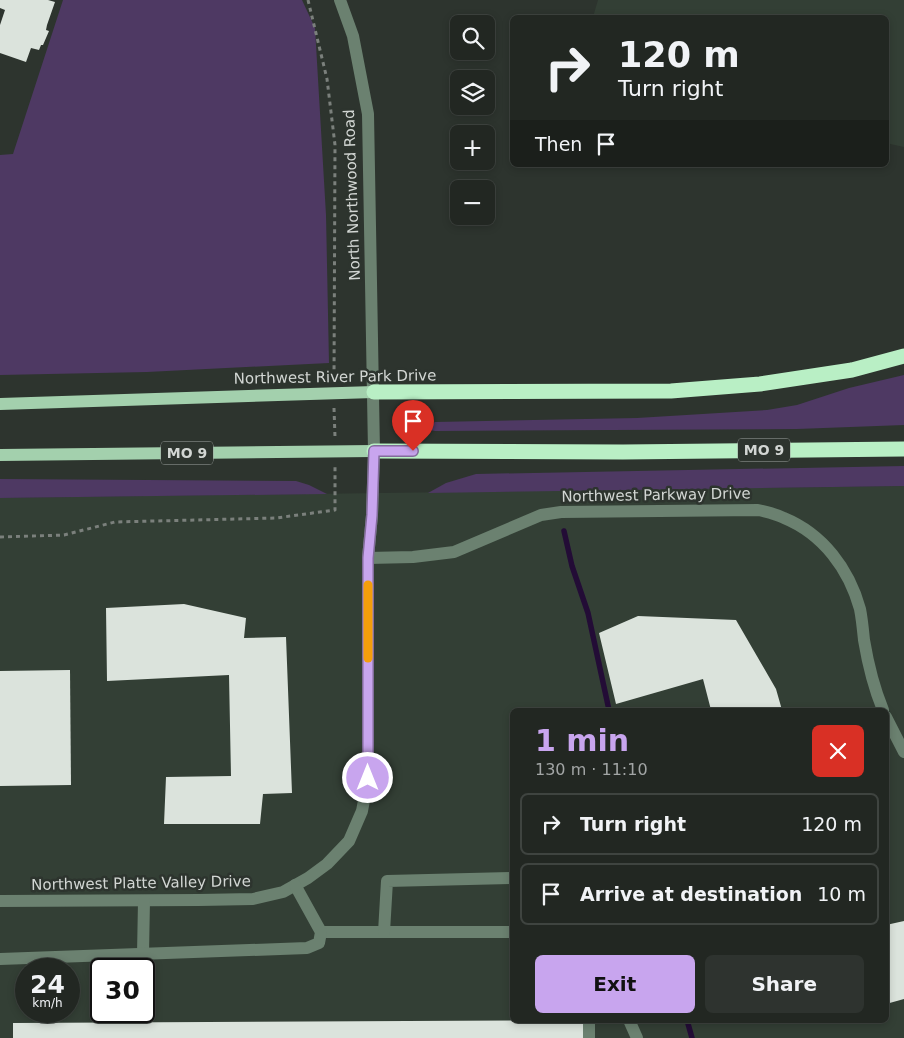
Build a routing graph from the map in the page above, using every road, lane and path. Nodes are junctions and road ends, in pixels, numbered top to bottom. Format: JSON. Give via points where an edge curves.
{"nodes":[{"id":1,"x":308,"y":0,"type":"edge"},
{"id":2,"x":340,"y":0,"type":"edge"},
{"id":3,"x":335,"y":196,"type":"dead end"},
{"id":4,"x":904,"y":356,"type":"edge"},
{"id":5,"x":374,"y":392,"type":"junction"},
{"id":6,"x":0,"y":404,"type":"edge"},
{"id":7,"x":904,"y":449,"type":"edge"},
{"id":8,"x":374,"y":451,"type":"junction"},
{"id":9,"x":0,"y":455,"type":"edge"},
{"id":10,"x":368,"y":558,"type":"junction"},
{"id":11,"x":882,"y":708,"type":"edge"},
{"id":12,"x":889,"y":723,"type":"edge"},
{"id":13,"x":904,"y":752,"type":"edge"},
{"id":14,"x":510,"y":878,"type":"edge"},
{"id":15,"x":295,"y":885,"type":"junction"},
{"id":16,"x":0,"y":901,"type":"edge"},
{"id":17,"x":144,"y":901,"type":"junction"},
{"id":18,"x":321,"y":932,"type":"junction"},
{"id":19,"x":384,"y":932,"type":"junction"},
{"id":20,"x":510,"y":932,"type":"edge"},
{"id":21,"x":143,"y":954,"type":"junction"},
{"id":22,"x":0,"y":959,"type":"edge"},
{"id":23,"x":588,"y":1023,"type":"edge"},
{"id":24,"x":630,"y":1023,"type":"edge"},
{"id":25,"x":589,"y":1038,"type":"edge"},
{"id":26,"x":637,"y":1038,"type":"edge"}],
"edges":[{"from":1,"to":3,"type":"path","via":[[330,96]]},
{"from":2,"to":5,"type":"street","name":"North Northwood Road","via":[[353,36],[368,114]]},
{"from":4,"to":5,"type":"highway","name":"Northwest River Park Drive","via":[[852,370],[760,384],[671,391]]},
{"from":5,"to":6,"type":"main road","name":"Northwest River Park Drive"},
{"from":5,"to":8,"type":"street","name":"North Northwood Road"},
{"from":7,"to":8,"type":"highway","number":"MO 9"},
{"from":8,"to":9,"type":"main road","number":"MO 9"},
{"from":8,"to":10,"type":"street","name":"Northwest Platte Valley Drive"},
{"from":10,"to":11,"type":"street","name":"Northwest Parkway Drive","via":[[454,552],[541,516],[561,512],[758,510],[784,518],[808,532],[829,550],[845,572],[860,610],[870,671]]},
{"from":10,"to":15,"type":"street","name":"Northwest Platte Valley Drive","via":[[368,778],[362,811],[349,841],[327,864]]},
{"from":12,"to":13,"type":"street"},
{"from":14,"to":19,"type":"street","via":[[386,881]]},
{"from":15,"to":17,"type":"street","name":"Northwest Platte Valley Drive","via":[[282,892],[253,899]]},
{"from":15,"to":18,"type":"street"},
{"from":16,"to":17,"type":"street","name":"Northwest Platte Valley Drive"},
{"from":17,"to":21,"type":"street"},
{"from":18,"to":19,"type":"street"},
{"from":18,"to":21,"type":"street","via":[[319,944],[307,948]]},
{"from":19,"to":20,"type":"street"},
{"from":21,"to":22,"type":"street"},
{"from":23,"to":25,"type":"street"},
{"from":24,"to":26,"type":"street"}]}
